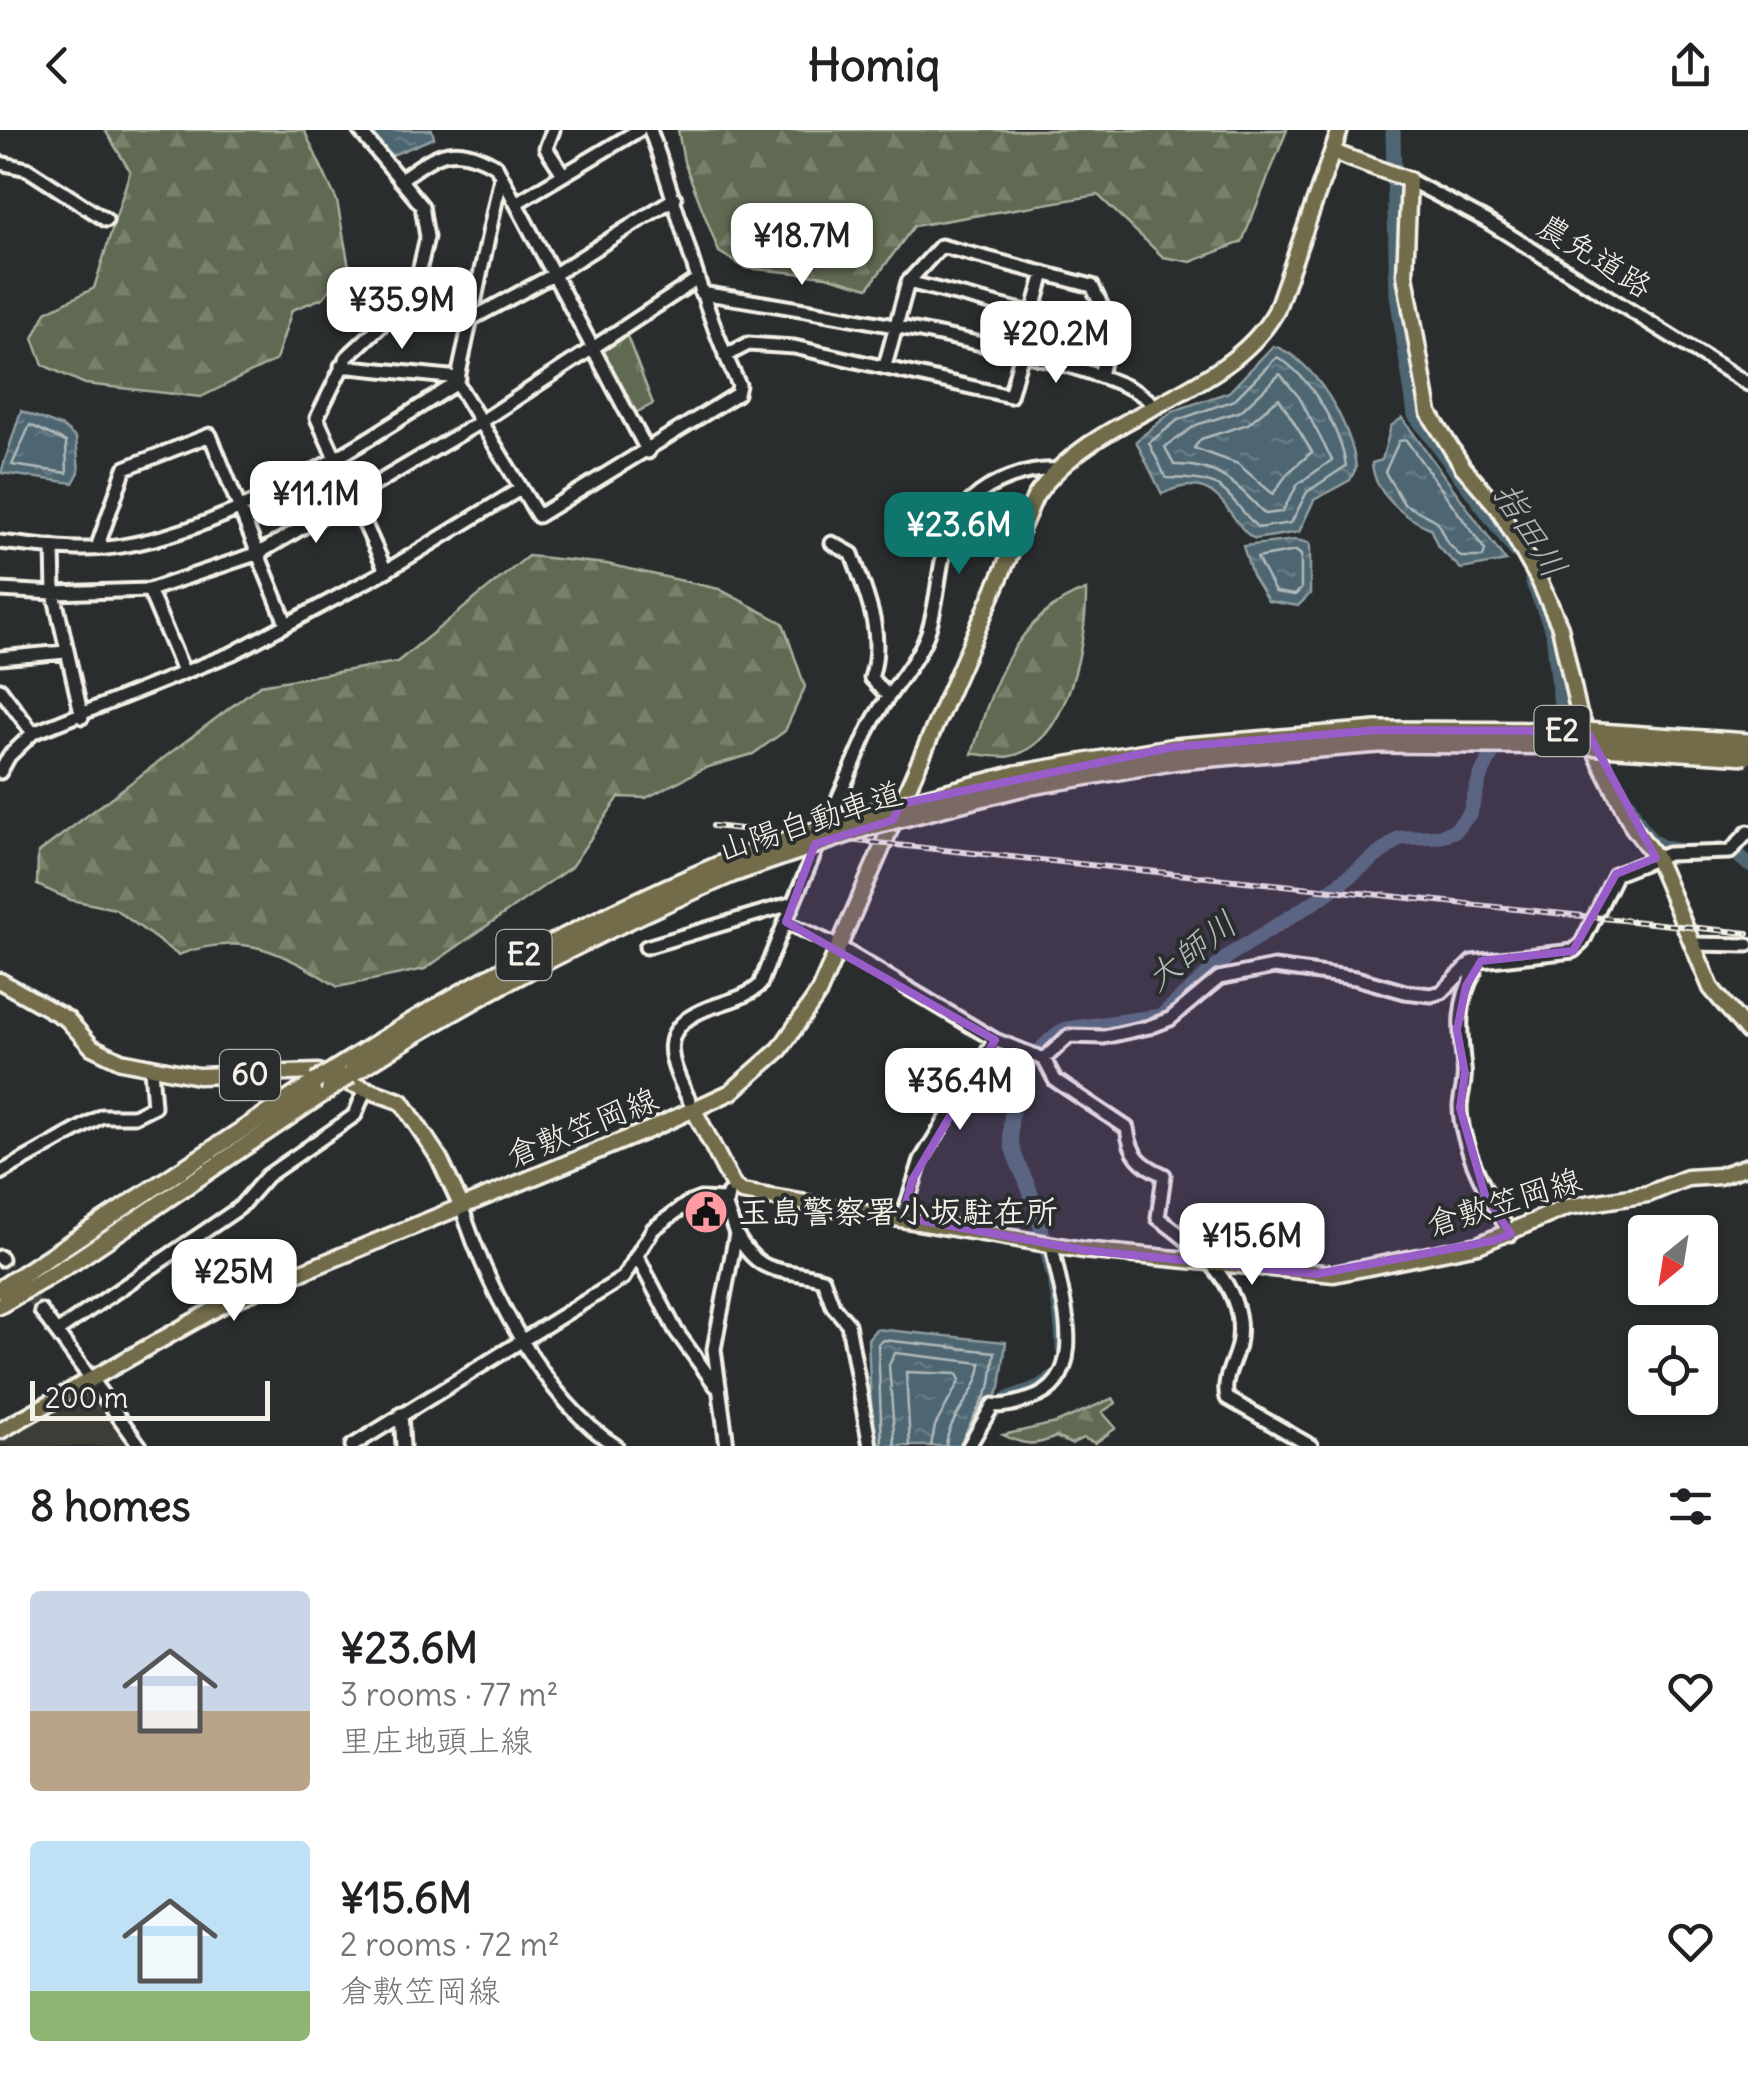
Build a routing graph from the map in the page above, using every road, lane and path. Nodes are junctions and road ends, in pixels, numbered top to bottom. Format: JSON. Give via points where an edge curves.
{"nodes":[{"id":1,"x":359,"y":130,"type":"edge"},
{"id":2,"x":553,"y":130,"type":"edge"},
{"id":3,"x":639,"y":130,"type":"edge"},
{"id":4,"x":650,"y":130,"type":"edge"},
{"id":5,"x":1340,"y":130,"type":"edge"},
{"id":6,"x":1333,"y":152,"type":"junction"},
{"id":7,"x":0,"y":163,"type":"edge"},
{"id":8,"x":563,"y":174,"type":"junction"},
{"id":9,"x":1400,"y":176,"type":"junction"},
{"id":10,"x":500,"y":177,"type":"junction"},
{"id":11,"x":400,"y":180,"type":"junction"},
{"id":12,"x":676,"y":198,"type":"junction"},
{"id":13,"x":516,"y":203,"type":"junction"},
{"id":14,"x":106,"y":220,"type":"dead end"},
{"id":15,"x":1044,"y":273,"type":"junction"},
{"id":16,"x":555,"y":274,"type":"junction"},
{"id":17,"x":696,"y":280,"type":"junction"},
{"id":18,"x":908,"y":282,"type":"junction"},
{"id":19,"x":701,"y":293,"type":"junction"},
{"id":20,"x":1034,"y":314,"type":"junction"},
{"id":21,"x":472,"y":318,"type":"junction"},
{"id":22,"x":896,"y":324,"type":"junction"},
{"id":23,"x":1110,"y":334,"type":"junction"},
{"id":24,"x":592,"y":351,"type":"junction"},
{"id":25,"x":725,"y":356,"type":"junction"},
{"id":26,"x":1023,"y":356,"type":"junction"},
{"id":27,"x":341,"y":366,"type":"junction"},
{"id":28,"x":884,"y":366,"type":"junction"},
{"id":29,"x":1100,"y":376,"type":"junction"},
{"id":30,"x":458,"y":381,"type":"junction"},
{"id":31,"x":1748,"y":384,"type":"edge"},
{"id":32,"x":1153,"y":405,"type":"junction"},
{"id":33,"x":482,"y":421,"type":"junction"},
{"id":34,"x":648,"y":452,"type":"junction"},
{"id":35,"x":335,"y":456,"type":"junction"},
{"id":36,"x":1056,"y":470,"type":"junction"},
{"id":37,"x":520,"y":490,"type":"junction"},
{"id":38,"x":352,"y":500,"type":"junction"},
{"id":39,"x":239,"y":507,"type":"junction"},
{"id":40,"x":0,"y":542,"type":"edge"},
{"id":41,"x":832,"y":544,"type":"dead end"},
{"id":42,"x":53,"y":547,"type":"junction"},
{"id":43,"x":97,"y":548,"type":"junction"},
{"id":44,"x":259,"y":553,"type":"junction"},
{"id":45,"x":386,"y":572,"type":"junction"},
{"id":46,"x":0,"y":590,"type":"edge"},
{"id":47,"x":149,"y":590,"type":"junction"},
{"id":48,"x":54,"y":594,"type":"junction"},
{"id":49,"x":286,"y":623,"type":"junction"},
{"id":50,"x":65,"y":652,"type":"junction"},
{"id":51,"x":0,"y":658,"type":"edge"},
{"id":52,"x":183,"y":672,"type":"junction"},
{"id":53,"x":0,"y":690,"type":"edge"},
{"id":54,"x":887,"y":695,"type":"junction"},
{"id":55,"x":82,"y":717,"type":"junction"},
{"id":56,"x":34,"y":733,"type":"junction"},
{"id":57,"x":1377,"y":737,"type":"junction"},
{"id":58,"x":1748,"y":742,"type":"edge"},
{"id":59,"x":1748,"y":756,"type":"edge"},
{"id":60,"x":0,"y":772,"type":"edge"},
{"id":61,"x":1748,"y":832,"type":"edge"},
{"id":62,"x":1656,"y":858,"type":"junction"},
{"id":63,"x":790,"y":904,"type":"junction"},
{"id":64,"x":786,"y":922,"type":"junction"},
{"id":65,"x":1692,"y":944,"type":"junction"},
{"id":66,"x":1748,"y":945,"type":"edge"},
{"id":67,"x":646,"y":947,"type":"dead end"},
{"id":68,"x":839,"y":947,"type":"junction"},
{"id":69,"x":1472,"y":962,"type":"junction"},
{"id":70,"x":0,"y":981,"type":"edge"},
{"id":71,"x":1748,"y":1032,"type":"edge"},
{"id":72,"x":995,"y":1040,"type":"junction"},
{"id":73,"x":1040,"y":1059,"type":"junction"},
{"id":74,"x":151,"y":1069,"type":"junction"},
{"id":75,"x":322,"y":1086,"type":"junction"},
{"id":76,"x":365,"y":1090,"type":"junction"},
{"id":77,"x":694,"y":1110,"type":"junction"},
{"id":78,"x":1748,"y":1166,"type":"edge"},
{"id":79,"x":0,"y":1173,"type":"edge"},
{"id":80,"x":730,"y":1194,"type":"junction"},
{"id":81,"x":461,"y":1205,"type":"junction"},
{"id":82,"x":903,"y":1217,"type":"junction"},
{"id":83,"x":736,"y":1234,"type":"junction"},
{"id":84,"x":1511,"y":1234,"type":"junction"},
{"id":85,"x":1048,"y":1244,"type":"junction"},
{"id":86,"x":638,"y":1258,"type":"junction"},
{"id":87,"x":1210,"y":1263,"type":"junction"},
{"id":88,"x":0,"y":1289,"type":"edge"},
{"id":89,"x":0,"y":1305,"type":"edge"},
{"id":90,"x":42,"y":1311,"type":"tunnel mouth"},
{"id":91,"x":58,"y":1331,"type":"junction"},
{"id":92,"x":523,"y":1336,"type":"junction"},
{"id":93,"x":94,"y":1378,"type":"junction"},
{"id":94,"x":719,"y":1389,"type":"junction"},
{"id":95,"x":401,"y":1414,"type":"junction"},
{"id":96,"x":0,"y":1430,"type":"edge"},
{"id":97,"x":595,"y":1432,"type":"junction"},
{"id":98,"x":140,"y":1446,"type":"edge"},
{"id":99,"x":352,"y":1446,"type":"edge"},
{"id":100,"x":403,"y":1446,"type":"edge"},
{"id":101,"x":595,"y":1446,"type":"edge"},
{"id":102,"x":616,"y":1446,"type":"edge"},
{"id":103,"x":727,"y":1446,"type":"edge"},
{"id":104,"x":870,"y":1446,"type":"edge"},
{"id":105,"x":969,"y":1446,"type":"edge"},
{"id":106,"x":1311,"y":1446,"type":"edge"}],
"edges":[{"from":1,"to":11,"type":"street"},
{"from":2,"to":8,"type":"street","via":[[546,148]]},
{"from":3,"to":8,"type":"street"},
{"from":4,"to":12,"type":"street"},
{"from":5,"to":6,"type":"main road"},
{"from":6,"to":9,"type":"main road"},
{"from":6,"to":32,"type":"main road","via":[[1263,334]]},
{"from":7,"to":14,"type":"street","via":[[27,169]]},
{"from":8,"to":13,"type":"street"},
{"from":9,"to":31,"type":"street","name":"農免道路","via":[[1486,220]]},
{"from":9,"to":62,"type":"main road","via":[[1405,275],[1428,414],[1498,509],[1539,580],[1560,627],[1586,730],[1633,827]]},
{"from":10,"to":11,"type":"street","via":[[496,166],[453,151],[435,154]]},
{"from":10,"to":13,"type":"street"},
{"from":10,"to":21,"type":"street"},
{"from":11,"to":27,"type":"street","via":[[422,206],[427,237],[419,272],[404,304]]},
{"from":12,"to":16,"type":"street"},
{"from":12,"to":17,"type":"street"},
{"from":13,"to":16,"type":"street"},
{"from":15,"to":18,"type":"street","via":[[941,246]]},
{"from":15,"to":20,"type":"street"},
{"from":15,"to":23,"type":"street","via":[[1092,286],[1109,316]]},
{"from":16,"to":21,"type":"street"},
{"from":16,"to":24,"type":"street"},
{"from":17,"to":19,"type":"street"},
{"from":17,"to":24,"type":"street"},
{"from":18,"to":20,"type":"street"},
{"from":18,"to":22,"type":"street"},
{"from":19,"to":22,"type":"street"},
{"from":19,"to":25,"type":"street"},
{"from":20,"to":23,"type":"street"},
{"from":20,"to":26,"type":"street"},
{"from":21,"to":30,"type":"street"},
{"from":22,"to":26,"type":"street"},
{"from":22,"to":28,"type":"street"},
{"from":23,"to":29,"type":"street"},
{"from":24,"to":33,"type":"street"},
{"from":24,"to":34,"type":"street"},
{"from":25,"to":28,"type":"street","via":[[748,344]]},
{"from":25,"to":34,"type":"street","via":[[737,394]]},
{"from":26,"to":28,"type":"street","via":[[1010,396]]},
{"from":26,"to":29,"type":"street"},
{"from":27,"to":30,"type":"street"},
{"from":27,"to":35,"type":"street","via":[[317,418]]},
{"from":29,"to":32,"type":"street","via":[[1137,388]]},
{"from":30,"to":33,"type":"street"},
{"from":30,"to":35,"type":"street"},
{"from":32,"to":36,"type":"main road"},
{"from":33,"to":37,"type":"street"},
{"from":33,"to":38,"type":"street"},
{"from":34,"to":37,"type":"street","via":[[538,516]]},
{"from":35,"to":38,"type":"street"},
{"from":35,"to":39,"type":"street"},
{"from":36,"to":54,"type":"street","via":[[1036,469],[971,500],[941,556],[926,636]]},
{"from":36,"to":68,"type":"main road","via":[[1021,521]]},
{"from":37,"to":45,"type":"street"},
{"from":38,"to":44,"type":"street"},
{"from":38,"to":45,"type":"street"},
{"from":39,"to":43,"type":"street","via":[[176,532]]},
{"from":39,"to":43,"type":"street","via":[[210,435],[126,468]]},
{"from":39,"to":44,"type":"street"},
{"from":40,"to":42,"type":"street"},
{"from":41,"to":54,"type":"street","via":[[852,554],[873,611],[878,655],[871,678]]},
{"from":42,"to":43,"type":"street"},
{"from":42,"to":48,"type":"street"},
{"from":44,"to":47,"type":"street"},
{"from":44,"to":49,"type":"street"},
{"from":45,"to":49,"type":"street"},
{"from":46,"to":48,"type":"street"},
{"from":47,"to":48,"type":"street"},
{"from":47,"to":52,"type":"street"},
{"from":48,"to":50,"type":"street"},
{"from":49,"to":52,"type":"street"},
{"from":50,"to":51,"type":"street"},
{"from":50,"to":55,"type":"street"},
{"from":52,"to":55,"type":"street"},
{"from":53,"to":56,"type":"street"},
{"from":54,"to":63,"type":"street"},
{"from":55,"to":56,"type":"street"},
{"from":56,"to":60,"type":"street"},
{"from":57,"to":58,"type":"highway","name":"山陽自動車道","number":"E2","bridge":true,"via":[[1584,731]]},
{"from":57,"to":59,"type":"highway","name":"山陽自動車道","number":"E2","bridge":true},
{"from":57,"to":75,"type":"highway","name":"山陽自動車道","number":"E2","bridge":true,"via":[[1174,747],[861,815],[639,898],[496,970]]},
{"from":61,"to":62,"type":"street","via":[[1732,851]]},
{"from":62,"to":65,"type":"main road"},
{"from":62,"to":69,"type":"street","via":[[1616,874],[1573,951]]},
{"from":63,"to":64,"type":"street"},
{"from":63,"to":67,"type":"street"},
{"from":64,"to":68,"type":"street"},
{"from":64,"to":77,"type":"street","via":[[754,990],[689,1014],[672,1034],[677,1076]]},
{"from":65,"to":66,"type":"street"},
{"from":65,"to":71,"type":"main road","via":[[1711,988]]},
{"from":68,"to":72,"type":"street"},
{"from":68,"to":77,"type":"main road","via":[[780,1050],[747,1081]]},
{"from":69,"to":73,"type":"street","via":[[1432,995],[1294,968],[1253,970],[1219,978],[1170,1019],[1104,1037],[1075,1034]]},
{"from":69,"to":84,"type":"street","via":[[1457,1030],[1465,1073],[1460,1108],[1485,1194]]},
{"from":70,"to":74,"type":"main road","number":"60","via":[[67,1018],[103,1055]]},
{"from":72,"to":73,"type":"street"},
{"from":72,"to":82,"type":"street","via":[[920,1160]]},
{"from":73,"to":87,"type":"street","via":[[1055,1080],[1128,1128],[1132,1153],[1164,1175],[1158,1218]]},
{"from":74,"to":76,"type":"main road","number":"60","via":[[198,1076],[318,1072]]},
{"from":74,"to":79,"type":"street","via":[[154,1106],[134,1116],[102,1116]]},
{"from":75,"to":88,"type":"highway","name":"山陽自動車道","number":"E2"},
{"from":75,"to":89,"type":"highway","name":"山陽自動車道","number":"E2","via":[[75,1261]]},
{"from":76,"to":81,"type":"main road","number":"60","via":[[410,1108]]},
{"from":76,"to":91,"type":"street","via":[[355,1115],[267,1176],[238,1208]]},
{"from":77,"to":80,"type":"main road","name":"倉敷笠岡線"},
{"from":77,"to":81,"type":"main road","name":"倉敷笠岡線"},
{"from":78,"to":84,"type":"main road","name":"倉敷笠岡線","via":[[1648,1194],[1567,1207]]},
{"from":80,"to":82,"type":"main road","name":"倉敷笠岡線"},
{"from":80,"to":83,"type":"street"},
{"from":80,"to":86,"type":"street","via":[[687,1204],[653,1229]]},
{"from":81,"to":92,"type":"street","via":[[470,1241]]},
{"from":81,"to":93,"type":"main road","name":"倉敷笠岡線","via":[[226,1304]]},
{"from":82,"to":85,"type":"main road","name":"倉敷笠岡線"},
{"from":83,"to":94,"type":"street","via":[[714,1335]]},
{"from":83,"to":104,"type":"street","via":[[746,1253],[779,1274],[823,1278],[848,1324]]},
{"from":84,"to":87,"type":"main road","name":"倉敷笠岡線","via":[[1349,1273]]},
{"from":85,"to":87,"type":"main road","name":"倉敷笠岡線"},
{"from":85,"to":105,"type":"street","via":[[1068,1359],[1044,1392],[996,1406]]},
{"from":86,"to":92,"type":"street","via":[[623,1278]]},
{"from":86,"to":94,"type":"street","via":[[676,1331]]},
{"from":87,"to":106,"type":"street","via":[[1233,1295],[1240,1321],[1228,1398]]},
{"from":90,"to":91,"type":"street"},
{"from":91,"to":93,"type":"street"},
{"from":92,"to":95,"type":"street"},
{"from":92,"to":97,"type":"street","via":[[558,1395]]},
{"from":93,"to":96,"type":"main road","name":"倉敷笠岡線"},
{"from":93,"to":98,"type":"street"},
{"from":94,"to":103,"type":"street"},
{"from":95,"to":99,"type":"street"},
{"from":95,"to":100,"type":"street"},
{"from":97,"to":101,"type":"street"},
{"from":97,"to":102,"type":"street"}]}
